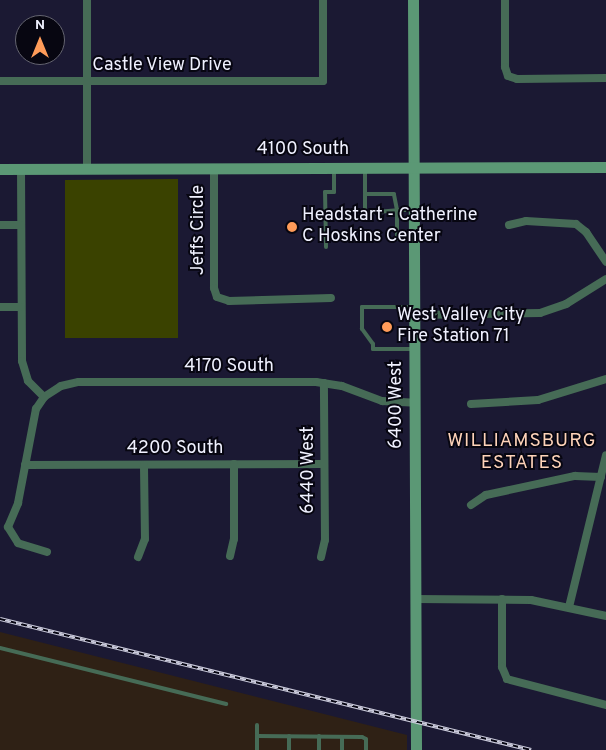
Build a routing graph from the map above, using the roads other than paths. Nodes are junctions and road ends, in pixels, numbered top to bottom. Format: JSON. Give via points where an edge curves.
{"nodes":[{"id":1,"x":87,"y":0,"type":"edge"},
{"id":2,"x":323,"y":0,"type":"edge"},
{"id":3,"x":413,"y":0,"type":"edge"},
{"id":4,"x":505,"y":0,"type":"edge"},
{"id":5,"x":606,"y":78,"type":"edge"},
{"id":6,"x":0,"y":81,"type":"edge"},
{"id":7,"x":87,"y":81,"type":"junction"},
{"id":8,"x":334,"y":167,"type":"junction"},
{"id":9,"x":414,"y":167,"type":"junction"},
{"id":10,"x":606,"y":167,"type":"edge"},
{"id":11,"x":214,"y":168,"type":"junction"},
{"id":12,"x":365,"y":168,"type":"junction"},
{"id":13,"x":0,"y":169,"type":"edge"},
{"id":14,"x":21,"y":169,"type":"junction"},
{"id":15,"x":87,"y":169,"type":"junction"},
{"id":16,"x":365,"y":194,"type":"junction"},
{"id":17,"x":397,"y":210,"type":"junction"},
{"id":18,"x":414,"y":210,"type":"junction"},
{"id":19,"x":0,"y":225,"type":"edge"},
{"id":20,"x":21,"y":225,"type":"junction"},
{"id":21,"x":509,"y":225,"type":"dead end"},
{"id":22,"x":397,"y":239,"type":"dead end"},
{"id":23,"x":326,"y":247,"type":"dead end"},
{"id":24,"x":606,"y":262,"type":"edge"},
{"id":25,"x":606,"y":278,"type":"edge"},
{"id":26,"x":332,"y":298,"type":"dead end"},
{"id":27,"x":0,"y":307,"type":"edge"},
{"id":28,"x":22,"y":307,"type":"junction"},
{"id":29,"x":414,"y":311,"type":"junction"},
{"id":30,"x":414,"y":349,"type":"junction"},
{"id":31,"x":606,"y":379,"type":"edge"},
{"id":32,"x":324,"y":383,"type":"junction"},
{"id":33,"x":44,"y":397,"type":"junction"},
{"id":34,"x":415,"y":403,"type":"junction"},
{"id":35,"x":471,"y":404,"type":"dead end"},
{"id":36,"x":606,"y":455,"type":"edge"},
{"id":37,"x":144,"y":464,"type":"junction"},
{"id":38,"x":234,"y":464,"type":"junction"},
{"id":39,"x":324,"y":464,"type":"junction"},
{"id":40,"x":25,"y":465,"type":"junction"},
{"id":41,"x":601,"y":477,"type":"junction"},
{"id":42,"x":470,"y":505,"type":"dead end"},
{"id":43,"x":47,"y":552,"type":"dead end"},
{"id":44,"x":230,"y":556,"type":"dead end"},
{"id":45,"x":138,"y":557,"type":"dead end"},
{"id":46,"x":321,"y":557,"type":"dead end"},
{"id":47,"x":415,"y":599,"type":"junction"},
{"id":48,"x":502,"y":599,"type":"junction"},
{"id":49,"x":568,"y":607,"type":"junction"},
{"id":50,"x":606,"y":616,"type":"edge"},
{"id":51,"x":0,"y":648,"type":"edge"},
{"id":52,"x":226,"y":704,"type":"dead end"},
{"id":53,"x":606,"y":705,"type":"edge"},
{"id":54,"x":257,"y":725,"type":"dead end"},
{"id":55,"x":257,"y":736,"type":"junction"},
{"id":56,"x":289,"y":736,"type":"junction"},
{"id":57,"x":319,"y":736,"type":"junction"},
{"id":58,"x":342,"y":736,"type":"junction"},
{"id":59,"x":257,"y":750,"type":"edge"},
{"id":60,"x":289,"y":750,"type":"edge"},
{"id":61,"x":319,"y":750,"type":"edge"},
{"id":62,"x":342,"y":750,"type":"edge"},
{"id":63,"x":366,"y":750,"type":"edge"},
{"id":64,"x":416,"y":750,"type":"edge"}],
"edges":[{"from":1,"to":7,"type":"street"},
{"from":2,"to":7,"type":"street","name":"Castle View Drive","via":[[323,81]]},
{"from":3,"to":9,"type":"street","name":"6400 West"},
{"from":4,"to":5,"type":"street","via":[[505,67],[508,76],[516,79]]},
{"from":6,"to":7,"type":"street","name":"Castle View Drive"},
{"from":7,"to":15,"type":"street"},
{"from":8,"to":11,"type":"street","name":"4100 South"},
{"from":8,"to":12,"type":"street","name":"4100 South"},
{"from":8,"to":23,"type":"lane","via":[[334,192],[325,192]]},
{"from":9,"to":10,"type":"street","name":"4100 South"},
{"from":9,"to":12,"type":"street","name":"4100 South"},
{"from":9,"to":18,"type":"street","name":"6400 West"},
{"from":11,"to":15,"type":"street","name":"4100 South"},
{"from":11,"to":26,"type":"street","name":"Jeffs Circle","via":[[214,288],[218,297],[228,301]]},
{"from":12,"to":16,"type":"lane"},
{"from":13,"to":14,"type":"street","name":"4100 South"},
{"from":14,"to":15,"type":"street","name":"4100 South"},
{"from":14,"to":20,"type":"street"},
{"from":16,"to":17,"type":"lane","via":[[394,194]]},
{"from":16,"to":17,"type":"lane","via":[[365,213]]},
{"from":17,"to":18,"type":"lane"},
{"from":17,"to":22,"type":"lane"},
{"from":18,"to":29,"type":"street","name":"6400 West"},
{"from":19,"to":20,"type":"street"},
{"from":20,"to":28,"type":"street"},
{"from":21,"to":24,"type":"street","via":[[534,221],[576,224],[586,232]]},
{"from":25,"to":29,"type":"street","via":[[566,304],[540,313]]},
{"from":27,"to":28,"type":"street"},
{"from":28,"to":33,"type":"street","via":[[24,371]]},
{"from":29,"to":30,"type":"street","name":"6400 West"},
{"from":29,"to":30,"type":"lane","via":[[362,307],[362,329],[373,349]]},
{"from":30,"to":34,"type":"street","name":"6400 West"},
{"from":31,"to":35,"type":"street","via":[[538,400]]},
{"from":32,"to":33,"type":"street","name":"4170 South","via":[[79,382],[61,386]]},
{"from":32,"to":34,"type":"street","name":"4170 South","via":[[382,401]]},
{"from":32,"to":39,"type":"street","name":"6440 West"},
{"from":33,"to":40,"type":"street","via":[[35,414]]},
{"from":34,"to":47,"type":"street","name":"6400 West"},
{"from":36,"to":41,"type":"street"},
{"from":37,"to":38,"type":"street","name":"4200 South"},
{"from":37,"to":40,"type":"street","name":"4200 South"},
{"from":37,"to":45,"type":"street","via":[[145,542]]},
{"from":38,"to":39,"type":"street","name":"4200 South"},
{"from":38,"to":44,"type":"street","via":[[234,539]]},
{"from":39,"to":46,"type":"street","name":"6440 West","via":[[325,540]]},
{"from":40,"to":43,"type":"street","via":[[18,503],[8,530],[18,543]]},
{"from":41,"to":42,"type":"street","via":[[575,476],[486,495]]},
{"from":41,"to":49,"type":"street"},
{"from":47,"to":48,"type":"street"},
{"from":47,"to":64,"type":"street","name":"6400 West"},
{"from":48,"to":49,"type":"street","via":[[536,600]]},
{"from":48,"to":53,"type":"street","via":[[505,676],[513,682]]},
{"from":49,"to":50,"type":"street"},
{"from":51,"to":52,"type":"lane"},
{"from":54,"to":55,"type":"lane"},
{"from":55,"to":56,"type":"lane"},
{"from":55,"to":59,"type":"lane"},
{"from":56,"to":57,"type":"lane"},
{"from":56,"to":60,"type":"lane"},
{"from":57,"to":58,"type":"lane"},
{"from":57,"to":61,"type":"lane"},
{"from":58,"to":62,"type":"lane"},
{"from":58,"to":63,"type":"lane","via":[[366,739]]}]}
